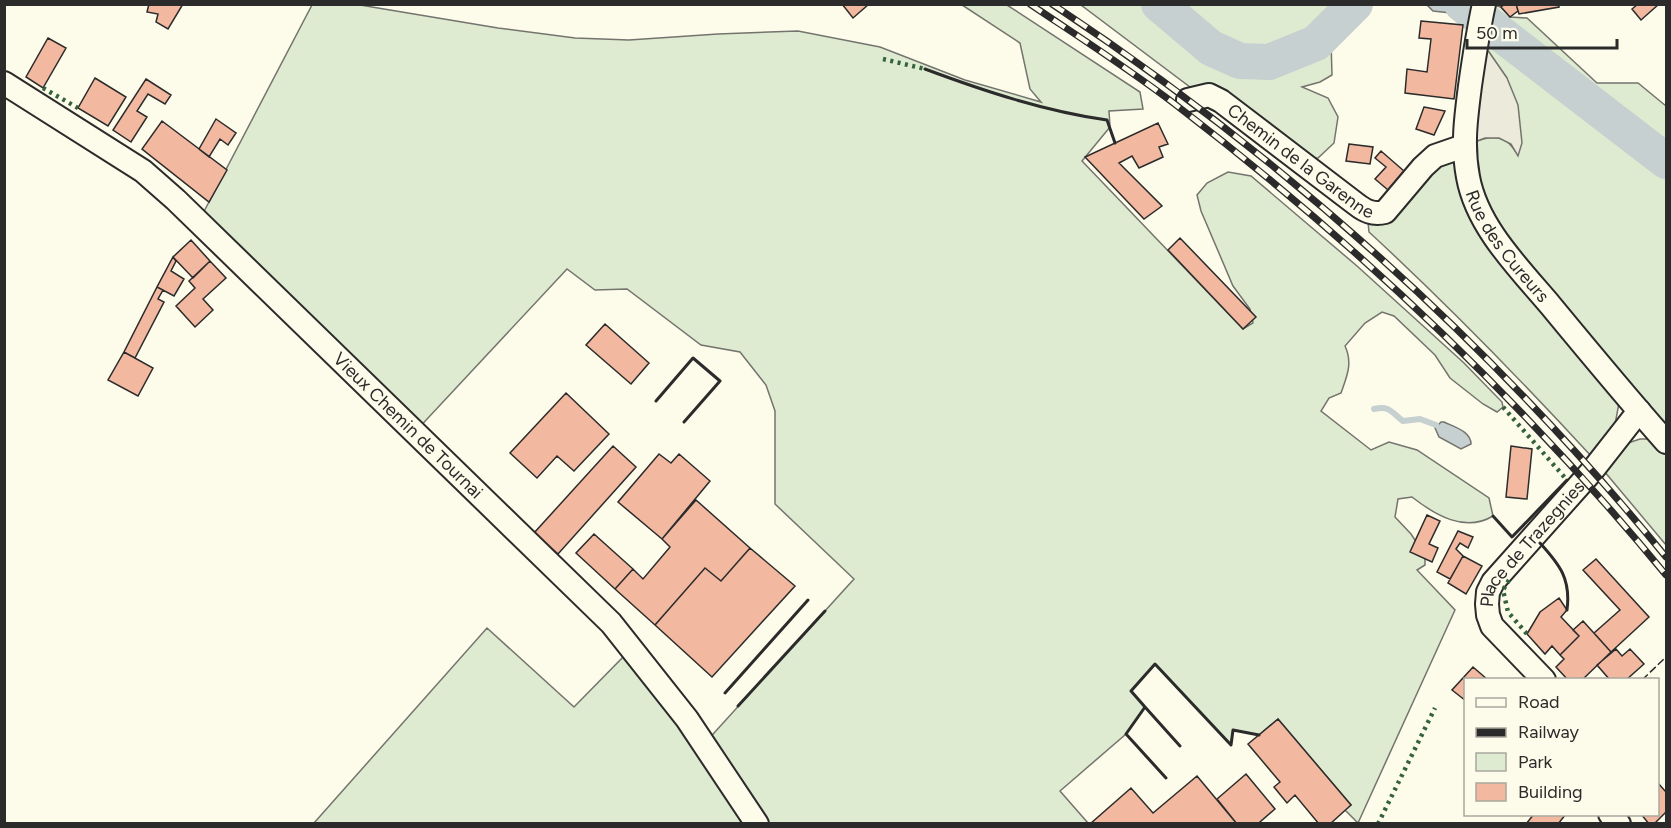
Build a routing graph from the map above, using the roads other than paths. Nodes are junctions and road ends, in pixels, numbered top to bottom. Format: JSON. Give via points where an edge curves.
{"nodes":[{"id":1,"x":1484,"y":4,"type":"edge"},
{"id":2,"x":4,"y":83,"type":"edge"},
{"id":3,"x":1188,"y":100,"type":"dead end"},
{"id":4,"x":1464,"y":146,"type":"junction"},
{"id":5,"x":1639,"y":411,"type":"junction"},
{"id":6,"x":1666,"y":442,"type":"edge"},
{"id":7,"x":1542,"y":678,"type":"edge"},
{"id":8,"x":757,"y":824,"type":"edge"}],
"edges":[{"from":1,"to":4,"type":"street","name":"Rue des Cureurs"},
{"from":2,"to":8,"type":"street","name":"Vieux Chemin de Tournai","via":[[143,171],[176,200],[611,623],[687,719]]},
{"from":3,"to":4,"type":"street","name":"Chemin de la Garenne","via":[[1209,95],[1221,101],[1367,212],[1378,214],[1385,212],[1435,156]]},
{"from":4,"to":5,"type":"street","name":"Rue des Cureurs","via":[[1471,190],[1486,224]]},
{"from":5,"to":6,"type":"street","name":"Rue des Cureurs"},
{"from":5,"to":7,"type":"street","name":"Place de Trazegnies","via":[[1488,592],[1492,626]]}]}
